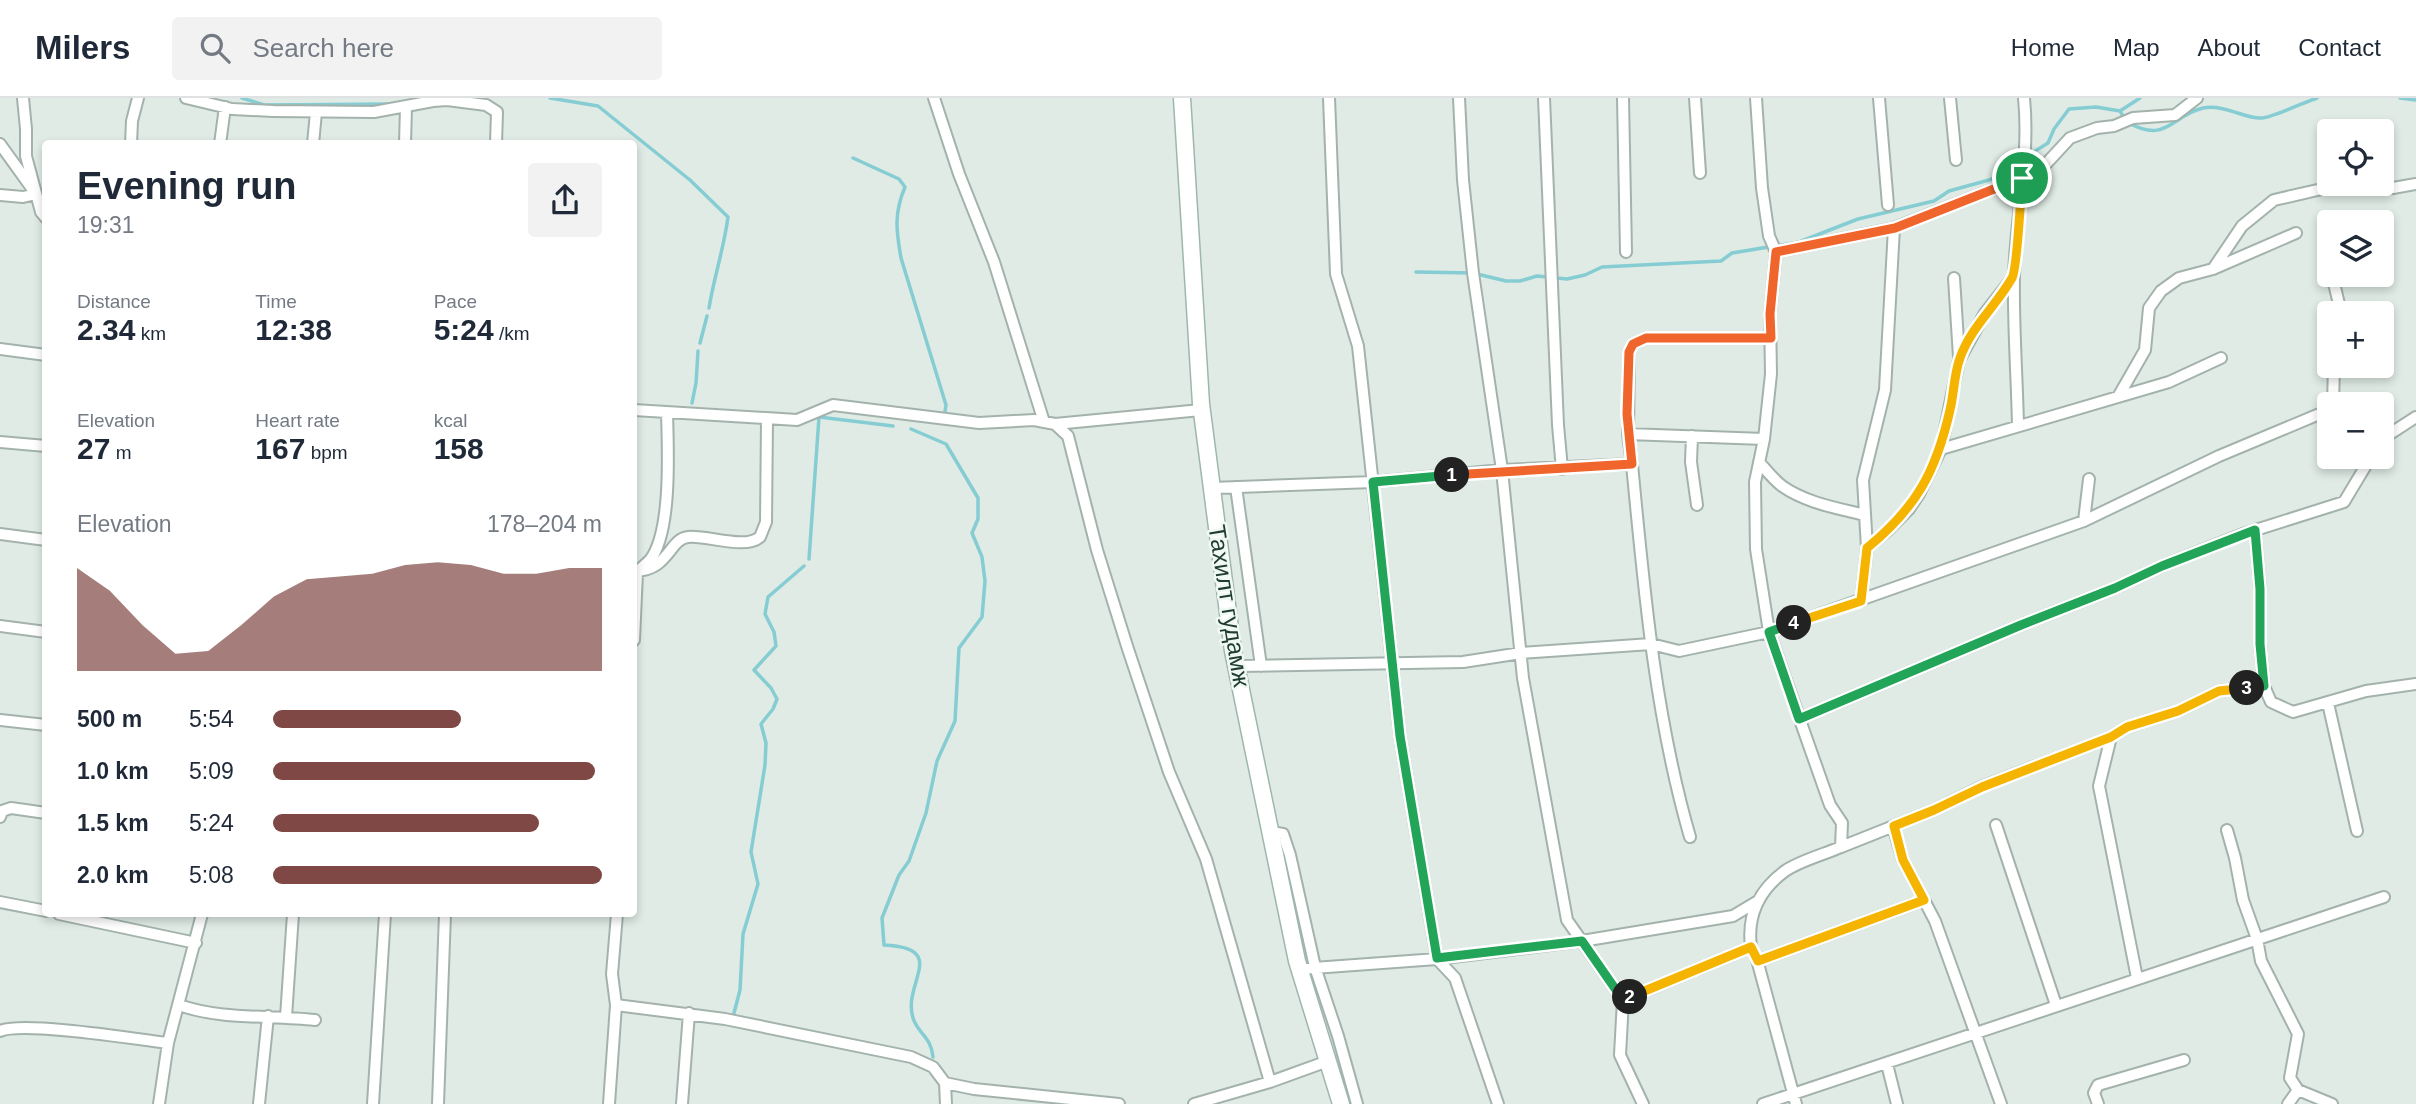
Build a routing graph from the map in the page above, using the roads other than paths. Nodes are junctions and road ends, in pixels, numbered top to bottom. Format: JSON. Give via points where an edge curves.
{"nodes":[{"id":1,"x":23,"y":98,"type":"edge"},
{"id":2,"x":138,"y":98,"type":"edge"},
{"id":3,"x":934,"y":98,"type":"edge"},
{"id":4,"x":1182,"y":98,"type":"edge"},
{"id":5,"x":1329,"y":98,"type":"edge"},
{"id":6,"x":1459,"y":98,"type":"edge"},
{"id":7,"x":1544,"y":98,"type":"edge"},
{"id":8,"x":1623,"y":98,"type":"edge"},
{"id":9,"x":1696,"y":98,"type":"edge"},
{"id":10,"x":1756,"y":98,"type":"edge"},
{"id":11,"x":1879,"y":98,"type":"edge"},
{"id":12,"x":1950,"y":98,"type":"edge"},
{"id":13,"x":2024,"y":98,"type":"edge"},
{"id":14,"x":2197,"y":98,"type":"edge"},
{"id":15,"x":191,"y":99,"type":"edge"},
{"id":16,"x":487,"y":101,"type":"edge"},
{"id":17,"x":225,"y":107,"type":"junction"},
{"id":18,"x":406,"y":107,"type":"junction"},
{"id":19,"x":316,"y":112,"type":"junction"},
{"id":20,"x":26,"y":130,"type":"junction"},
{"id":21,"x":131,"y":140,"type":"edge"},
{"id":22,"x":221,"y":140,"type":"edge"},
{"id":23,"x":313,"y":140,"type":"edge"},
{"id":24,"x":405,"y":140,"type":"edge"},
{"id":25,"x":496,"y":140,"type":"edge"},
{"id":26,"x":3,"y":147,"type":"edge"},
{"id":27,"x":1956,"y":160,"type":"dead end"},
{"id":28,"x":1700,"y":173,"type":"dead end"},
{"id":29,"x":2022,"y":178,"type":"junction"},
{"id":30,"x":2416,"y":184,"type":"edge"},
{"id":31,"x":36,"y":194,"type":"junction"},
{"id":32,"x":0,"y":195,"type":"edge"},
{"id":33,"x":1888,"y":205,"type":"dead end"},
{"id":34,"x":42,"y":208,"type":"edge"},
{"id":35,"x":1895,"y":228,"type":"junction"},
{"id":36,"x":2296,"y":233,"type":"dead end"},
{"id":37,"x":1626,"y":252,"type":"dead end"},
{"id":38,"x":1776,"y":252,"type":"junction"},
{"id":39,"x":2213,"y":270,"type":"junction"},
{"id":40,"x":2014,"y":276,"type":"junction"},
{"id":41,"x":1954,"y":278,"type":"dead end"},
{"id":42,"x":1771,"y":338,"type":"junction"},
{"id":43,"x":0,"y":349,"type":"edge"},
{"id":44,"x":42,"y":354,"type":"edge"},
{"id":45,"x":2221,"y":358,"type":"dead end"},
{"id":46,"x":1959,"y":360,"type":"junction"},
{"id":47,"x":2118,"y":397,"type":"junction"},
{"id":48,"x":637,"y":410,"type":"edge"},
{"id":49,"x":1201,"y":410,"type":"junction"},
{"id":50,"x":667,"y":413,"type":"junction"},
{"id":51,"x":2317,"y":415,"type":"edge"},
{"id":52,"x":2416,"y":417,"type":"edge"},
{"id":53,"x":767,"y":420,"type":"junction"},
{"id":54,"x":1050,"y":423,"type":"junction"},
{"id":55,"x":2018,"y":426,"type":"junction"},
{"id":56,"x":2394,"y":431,"type":"edge"},
{"id":57,"x":1628,"y":434,"type":"junction"},
{"id":58,"x":1692,"y":436,"type":"junction"},
{"id":59,"x":1764,"y":439,"type":"junction"},
{"id":60,"x":0,"y":442,"type":"edge"},
{"id":61,"x":42,"y":446,"type":"edge"},
{"id":62,"x":1941,"y":449,"type":"junction"},
{"id":63,"x":1759,"y":462,"type":"junction"},
{"id":64,"x":1632,"y":464,"type":"junction"},
{"id":65,"x":1562,"y":469,"type":"junction"},
{"id":66,"x":2364,"y":469,"type":"edge"},
{"id":67,"x":1502,"y":470,"type":"junction"},
{"id":68,"x":2089,"y":479,"type":"dead end"},
{"id":69,"x":1373,"y":482,"type":"junction"},
{"id":70,"x":1236,"y":487,"type":"junction"},
{"id":71,"x":1212,"y":488,"type":"junction"},
{"id":72,"x":1697,"y":505,"type":"dead end"},
{"id":73,"x":1865,"y":515,"type":"junction"},
{"id":74,"x":2084,"y":521,"type":"junction"},
{"id":75,"x":2255,"y":530,"type":"junction"},
{"id":76,"x":0,"y":534,"type":"edge"},
{"id":77,"x":42,"y":539,"type":"edge"},
{"id":78,"x":1867,"y":548,"type":"junction"},
{"id":79,"x":637,"y":570,"type":"edge"},
{"id":80,"x":637,"y":571,"type":"edge"},
{"id":81,"x":1861,"y":601,"type":"junction"},
{"id":82,"x":0,"y":626,"type":"edge"},
{"id":83,"x":42,"y":631,"type":"edge"},
{"id":84,"x":1769,"y":632,"type":"junction"},
{"id":85,"x":1651,"y":644,"type":"junction"},
{"id":86,"x":1521,"y":653,"type":"junction"},
{"id":87,"x":1392,"y":662,"type":"junction"},
{"id":88,"x":1237,"y":666,"type":"junction"},
{"id":89,"x":1261,"y":666,"type":"junction"},
{"id":90,"x":2416,"y":684,"type":"edge"},
{"id":91,"x":2264,"y":686,"type":"junction"},
{"id":92,"x":2328,"y":703,"type":"junction"},
{"id":93,"x":1799,"y":719,"type":"junction"},
{"id":94,"x":0,"y":720,"type":"edge"},
{"id":95,"x":42,"y":725,"type":"edge"},
{"id":96,"x":2111,"y":737,"type":"junction"},
{"id":97,"x":42,"y":812,"type":"edge"},
{"id":98,"x":0,"y":817,"type":"edge"},
{"id":99,"x":1996,"y":825,"type":"dead end"},
{"id":100,"x":1894,"y":826,"type":"junction"},
{"id":101,"x":2227,"y":830,"type":"dead end"},
{"id":102,"x":2357,"y":831,"type":"dead end"},
{"id":103,"x":1690,"y":837,"type":"dead end"},
{"id":104,"x":1842,"y":847,"type":"junction"},
{"id":105,"x":2384,"y":897,"type":"dead end"},
{"id":106,"x":1924,"y":900,"type":"junction"},
{"id":107,"x":0,"y":901,"type":"edge"},
{"id":108,"x":1758,"y":901,"type":"junction"},
{"id":109,"x":42,"y":910,"type":"edge"},
{"id":110,"x":73,"y":917,"type":"edge"},
{"id":111,"x":201,"y":917,"type":"edge"},
{"id":112,"x":293,"y":917,"type":"edge"},
{"id":113,"x":385,"y":917,"type":"edge"},
{"id":114,"x":445,"y":917,"type":"edge"},
{"id":115,"x":617,"y":917,"type":"edge"},
{"id":116,"x":2257,"y":939,"type":"junction"},
{"id":117,"x":1582,"y":941,"type":"junction"},
{"id":118,"x":196,"y":943,"type":"junction"},
{"id":119,"x":1751,"y":947,"type":"junction"},
{"id":120,"x":1437,"y":958,"type":"junction"},
{"id":121,"x":1758,"y":961,"type":"junction"},
{"id":122,"x":1307,"y":968,"type":"junction"},
{"id":123,"x":2137,"y":978,"type":"junction"},
{"id":124,"x":1623,"y":1000,"type":"junction"},
{"id":125,"x":179,"y":1005,"type":"junction"},
{"id":126,"x":616,"y":1005,"type":"junction"},
{"id":127,"x":2056,"y":1005,"type":"junction"},
{"id":128,"x":689,"y":1013,"type":"junction"},
{"id":129,"x":268,"y":1016,"type":"junction"},
{"id":130,"x":286,"y":1017,"type":"junction"},
{"id":131,"x":315,"y":1020,"type":"dead end"},
{"id":132,"x":0,"y":1031,"type":"edge"},
{"id":133,"x":1975,"y":1033,"type":"junction"},
{"id":134,"x":168,"y":1043,"type":"junction"},
{"id":135,"x":2184,"y":1060,"type":"dead end"},
{"id":136,"x":1328,"y":1061,"type":"junction"},
{"id":137,"x":1887,"y":1064,"type":"junction"},
{"id":138,"x":1270,"y":1082,"type":"junction"},
{"id":139,"x":945,"y":1083,"type":"junction"},
{"id":140,"x":2298,"y":1090,"type":"junction"},
{"id":141,"x":1795,"y":1100,"type":"edge"},
{"id":142,"x":159,"y":1104,"type":"edge"},
{"id":143,"x":259,"y":1104,"type":"edge"},
{"id":144,"x":373,"y":1104,"type":"edge"},
{"id":145,"x":438,"y":1104,"type":"edge"},
{"id":146,"x":608,"y":1104,"type":"edge"},
{"id":147,"x":682,"y":1104,"type":"edge"},
{"id":148,"x":946,"y":1104,"type":"edge"},
{"id":149,"x":1119,"y":1104,"type":"edge"},
{"id":150,"x":1194,"y":1104,"type":"edge"},
{"id":151,"x":1341,"y":1104,"type":"edge"},
{"id":152,"x":1357,"y":1104,"type":"edge"},
{"id":153,"x":1498,"y":1104,"type":"edge"},
{"id":154,"x":1643,"y":1104,"type":"edge"},
{"id":155,"x":1763,"y":1104,"type":"edge"},
{"id":156,"x":1897,"y":1104,"type":"edge"},
{"id":157,"x":2001,"y":1104,"type":"edge"},
{"id":158,"x":2098,"y":1104,"type":"edge"},
{"id":159,"x":2288,"y":1104,"type":"edge"},
{"id":160,"x":2332,"y":1104,"type":"edge"}],
"edges":[{"from":1,"to":20,"type":"street"},
{"from":2,"to":21,"type":"street"},
{"from":3,"to":54,"type":"street"},
{"from":4,"to":49,"type":"main road","name":"Тахилт гудамж"},
{"from":5,"to":69,"type":"street","via":[[1336,274],[1358,346]]},
{"from":6,"to":67,"type":"street","via":[[1472,260]]},
{"from":7,"to":65,"type":"street"},
{"from":8,"to":37,"type":"street"},
{"from":9,"to":28,"type":"street"},
{"from":10,"to":38,"type":"street","via":[[1762,188]]},
{"from":11,"to":33,"type":"street"},
{"from":12,"to":27,"type":"street"},
{"from":13,"to":29,"type":"street"},
{"from":14,"to":29,"type":"street","via":[[2175,116],[2133,117],[2070,138],[2045,165]]},
{"from":15,"to":17,"type":"street"},
{"from":16,"to":18,"type":"street"},
{"from":16,"to":25,"type":"street","via":[[497,112]]},
{"from":17,"to":19,"type":"street"},
{"from":17,"to":22,"type":"street"},
{"from":18,"to":19,"type":"street"},
{"from":18,"to":24,"type":"street"},
{"from":19,"to":23,"type":"street"},
{"from":20,"to":26,"type":"street","via":[[23,147],[15,152]]},
{"from":20,"to":31,"type":"street","via":[[26,156]]},
{"from":26,"to":31,"type":"street"},
{"from":29,"to":35,"type":"street"},
{"from":29,"to":40,"type":"street"},
{"from":30,"to":39,"type":"street","via":[[2322,189],[2274,200],[2242,226]]},
{"from":31,"to":32,"type":"street"},
{"from":31,"to":34,"type":"street"},
{"from":35,"to":38,"type":"street"},
{"from":35,"to":73,"type":"street","via":[[1885,390],[1863,480]]},
{"from":36,"to":39,"type":"street"},
{"from":38,"to":42,"type":"street"},
{"from":39,"to":47,"type":"street","via":[[2179,278],[2161,291],[2149,308],[2145,350]]},
{"from":40,"to":46,"type":"street"},
{"from":40,"to":55,"type":"street"},
{"from":41,"to":46,"type":"street"},
{"from":42,"to":57,"type":"street","via":[[1646,338],[1633,344],[1629,352]]},
{"from":42,"to":59,"type":"street"},
{"from":43,"to":44,"type":"street"},
{"from":45,"to":47,"type":"street","via":[[2169,382]]},
{"from":46,"to":62,"type":"street"},
{"from":47,"to":55,"type":"street"},
{"from":48,"to":50,"type":"street"},
{"from":49,"to":54,"type":"street"},
{"from":49,"to":71,"type":"main road","name":"Тахилт гудамж"},
{"from":50,"to":53,"type":"street"},
{"from":50,"to":79,"type":"street","via":[[669,468],[662,530],[651,559]]},
{"from":51,"to":74,"type":"street"},
{"from":52,"to":56,"type":"street"},
{"from":53,"to":54,"type":"street","via":[[797,420],[833,405],[979,424]]},
{"from":53,"to":80,"type":"street","via":[[766,522],[760,537],[749,542],[688,537],[676,543],[660,563]]},
{"from":54,"to":138,"type":"street","via":[[1068,436],[1097,550],[1169,772],[1206,859]]},
{"from":55,"to":62,"type":"street"},
{"from":57,"to":58,"type":"street"},
{"from":57,"to":64,"type":"street"},
{"from":58,"to":59,"type":"street"},
{"from":58,"to":72,"type":"street"},
{"from":59,"to":63,"type":"street"},
{"from":60,"to":61,"type":"street"},
{"from":62,"to":78,"type":"street","via":[[1909,509]]},
{"from":63,"to":73,"type":"street","via":[[1794,493]]},
{"from":63,"to":84,"type":"street","via":[[1756,549]]},
{"from":64,"to":65,"type":"street"},
{"from":64,"to":85,"type":"street"},
{"from":65,"to":67,"type":"street"},
{"from":66,"to":75,"type":"street","via":[[2344,502]]},
{"from":67,"to":69,"type":"street"},
{"from":67,"to":86,"type":"street"},
{"from":68,"to":74,"type":"street"},
{"from":69,"to":70,"type":"street"},
{"from":69,"to":87,"type":"street"},
{"from":70,"to":71,"type":"street"},
{"from":70,"to":89,"type":"street"},
{"from":71,"to":88,"type":"main road","name":"Тахилт гудамж"},
{"from":73,"to":78,"type":"street"},
{"from":74,"to":81,"type":"street"},
{"from":75,"to":91,"type":"street"},
{"from":75,"to":93,"type":"street"},
{"from":76,"to":77,"type":"street"},
{"from":78,"to":81,"type":"street"},
{"from":81,"to":84,"type":"street"},
{"from":82,"to":83,"type":"street"},
{"from":84,"to":85,"type":"street","via":[[1679,651]]},
{"from":84,"to":93,"type":"street"},
{"from":85,"to":86,"type":"street"},
{"from":85,"to":103,"type":"street","via":[[1659,708]]},
{"from":86,"to":87,"type":"street","via":[[1463,662]]},
{"from":86,"to":117,"type":"street","via":[[1567,920]]},
{"from":87,"to":89,"type":"street"},
{"from":87,"to":120,"type":"street"},
{"from":88,"to":89,"type":"street"},
{"from":88,"to":122,"type":"main road","name":"Тахилт гудамж","via":[[1271,832]]},
{"from":90,"to":92,"type":"street","via":[[2366,691]]},
{"from":91,"to":92,"type":"street","via":[[2271,702],[2293,712]]},
{"from":91,"to":96,"type":"street","via":[[2219,691]]},
{"from":92,"to":102,"type":"street"},
{"from":93,"to":104,"type":"street","via":[[1829,805],[1842,823]]},
{"from":94,"to":95,"type":"street"},
{"from":96,"to":100,"type":"street"},
{"from":96,"to":123,"type":"street","via":[[2099,786]]},
{"from":97,"to":98,"type":"street","via":[[11,808]]},
{"from":99,"to":127,"type":"street"},
{"from":100,"to":104,"type":"street"},
{"from":100,"to":106,"type":"street","via":[[1903,860]]},
{"from":101,"to":116,"type":"street"},
{"from":104,"to":108,"type":"street","via":[[1786,870]]},
{"from":105,"to":116,"type":"street"},
{"from":106,"to":121,"type":"street"},
{"from":106,"to":133,"type":"street","via":[[1936,921]]},
{"from":107,"to":109,"type":"street"},
{"from":108,"to":117,"type":"street","via":[[1733,916]]},
{"from":108,"to":119,"type":"street","via":[[1749,928]]},
{"from":110,"to":118,"type":"street"},
{"from":111,"to":118,"type":"street"},
{"from":112,"to":130,"type":"street"},
{"from":113,"to":144,"type":"street"},
{"from":114,"to":145,"type":"street"},
{"from":115,"to":126,"type":"street","via":[[611,974]]},
{"from":116,"to":123,"type":"street"},
{"from":116,"to":140,"type":"street","via":[[2261,961],[2298,1034],[2290,1077]]},
{"from":117,"to":120,"type":"street"},
{"from":117,"to":124,"type":"street"},
{"from":118,"to":125,"type":"street"},
{"from":119,"to":121,"type":"street"},
{"from":119,"to":124,"type":"street"},
{"from":120,"to":122,"type":"street"},
{"from":120,"to":153,"type":"street","via":[[1455,978]]},
{"from":121,"to":141,"type":"street"},
{"from":122,"to":136,"type":"main road","name":"Тахилт гудамж"},
{"from":122,"to":152,"type":"street","via":[[1338,1036]]},
{"from":123,"to":127,"type":"street"},
{"from":124,"to":154,"type":"street","via":[[1620,1055]]},
{"from":125,"to":129,"type":"street","via":[[219,1014]]},
{"from":125,"to":134,"type":"street"},
{"from":126,"to":128,"type":"street"},
{"from":126,"to":146,"type":"street"},
{"from":127,"to":133,"type":"street"},
{"from":128,"to":139,"type":"street","via":[[911,1057],[933,1066]]},
{"from":128,"to":147,"type":"street"},
{"from":129,"to":130,"type":"street"},
{"from":129,"to":143,"type":"street"},
{"from":130,"to":131,"type":"street"},
{"from":132,"to":134,"type":"street","via":[[37,1028]]},
{"from":133,"to":137,"type":"street"},
{"from":133,"to":157,"type":"street"},
{"from":134,"to":142,"type":"street"},
{"from":135,"to":158,"type":"street","via":[[2098,1085],[2094,1093]]},
{"from":136,"to":138,"type":"street"},
{"from":136,"to":151,"type":"main road","name":"Тахилт гудамж"},
{"from":137,"to":141,"type":"street"},
{"from":137,"to":156,"type":"street"},
{"from":138,"to":150,"type":"street"},
{"from":139,"to":148,"type":"street"},
{"from":139,"to":149,"type":"street"},
{"from":140,"to":159,"type":"street"},
{"from":140,"to":160,"type":"street"},
{"from":141,"to":155,"type":"street"}]}
